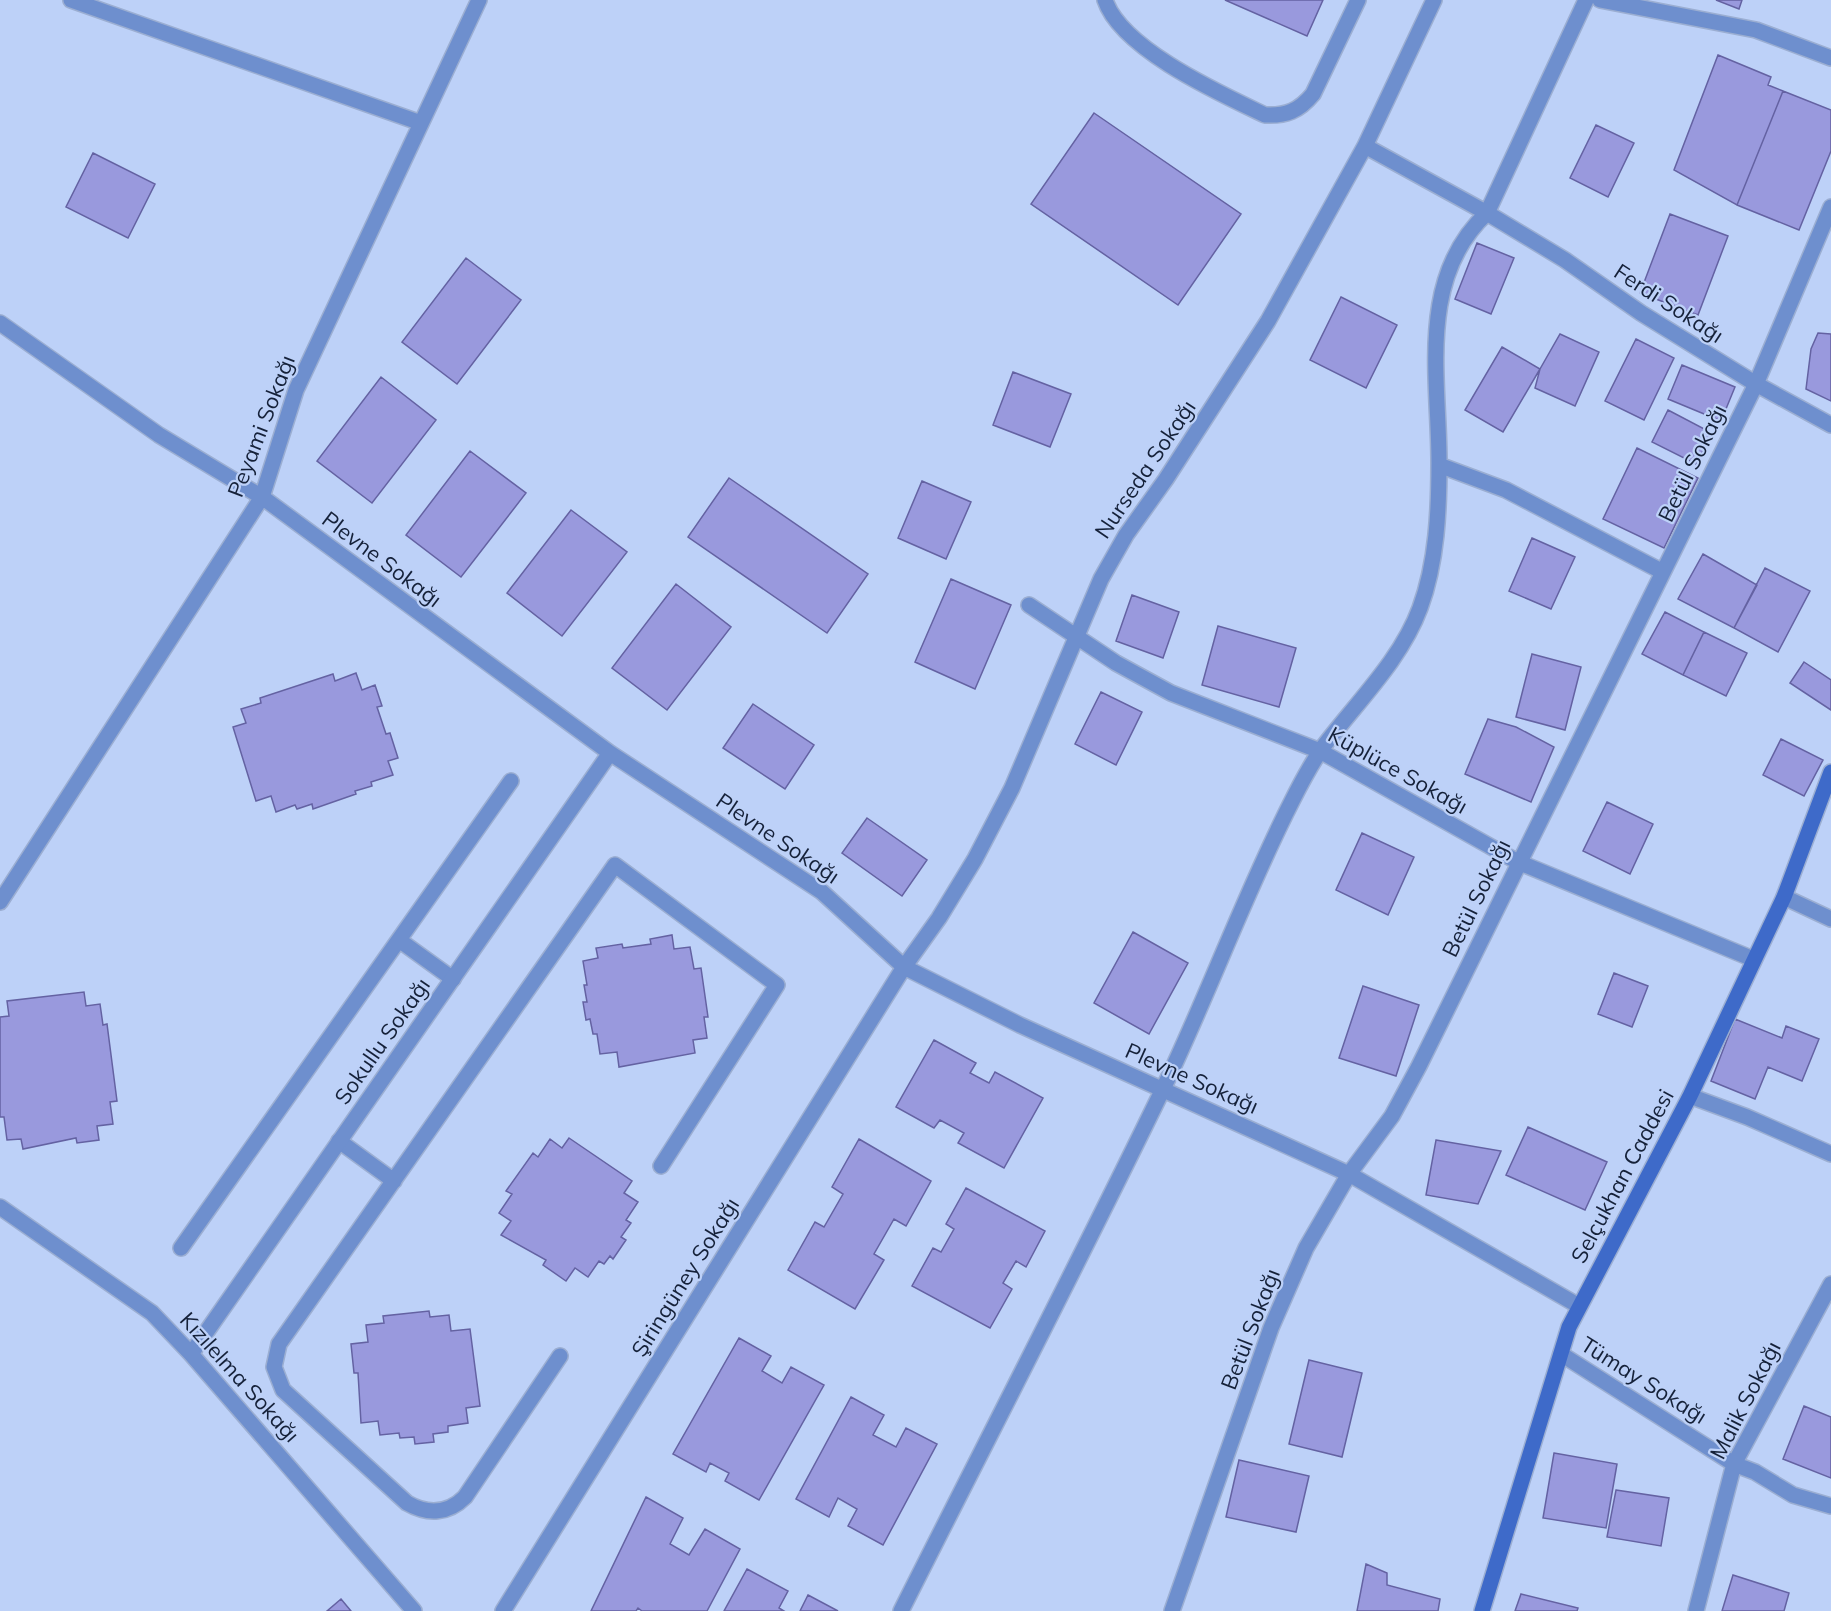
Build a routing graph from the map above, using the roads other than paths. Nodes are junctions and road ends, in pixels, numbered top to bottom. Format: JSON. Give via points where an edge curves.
{"nodes":[{"id":1,"x":71,"y":0,"type":"edge"},
{"id":2,"x":479,"y":0,"type":"edge"},
{"id":3,"x":1105,"y":0,"type":"edge"},
{"id":4,"x":1358,"y":0,"type":"edge"},
{"id":5,"x":1434,"y":0,"type":"edge"},
{"id":6,"x":1586,"y":0,"type":"edge"},
{"id":7,"x":1600,"y":0,"type":"edge"},
{"id":8,"x":1831,"y":58,"type":"edge"},
{"id":9,"x":421,"y":123,"type":"junction"},
{"id":10,"x":1365,"y":146,"type":"junction"},
{"id":11,"x":1831,"y":207,"type":"edge"},
{"id":12,"x":1486,"y":213,"type":"junction"},
{"id":13,"x":0,"y":323,"type":"edge"},
{"id":14,"x":1756,"y":384,"type":"junction"},
{"id":15,"x":1831,"y":425,"type":"edge"},
{"id":16,"x":1439,"y":465,"type":"junction"},
{"id":17,"x":262,"y":497,"type":"junction"},
{"id":18,"x":1663,"y":572,"type":"junction"},
{"id":19,"x":1029,"y":605,"type":"dead end"},
{"id":20,"x":1077,"y":637,"type":"junction"},
{"id":21,"x":1320,"y":751,"type":"junction"},
{"id":22,"x":610,"y":753,"type":"junction"},
{"id":23,"x":1831,"y":772,"type":"edge"},
{"id":24,"x":511,"y":781,"type":"dead end"},
{"id":25,"x":1518,"y":862,"type":"junction"},
{"id":26,"x":1784,"y":897,"type":"junction"},
{"id":27,"x":0,"y":902,"type":"edge"},
{"id":28,"x":1831,"y":919,"type":"edge"},
{"id":29,"x":399,"y":940,"type":"junction"},
{"id":30,"x":1753,"y":959,"type":"junction"},
{"id":31,"x":904,"y":967,"type":"junction"},
{"id":32,"x":453,"y":979,"type":"junction"},
{"id":33,"x":1163,"y":1089,"type":"junction"},
{"id":34,"x":1690,"y":1096,"type":"junction"},
{"id":35,"x":339,"y":1141,"type":"junction"},
{"id":36,"x":1831,"y":1154,"type":"edge"},
{"id":37,"x":661,"y":1166,"type":"dead end"},
{"id":38,"x":1349,"y":1174,"type":"junction"},
{"id":39,"x":394,"y":1181,"type":"junction"},
{"id":40,"x":0,"y":1207,"type":"edge"},
{"id":41,"x":181,"y":1248,"type":"dead end"},
{"id":42,"x":1831,"y":1284,"type":"edge"},
{"id":43,"x":1579,"y":1306,"type":"junction"},
{"id":44,"x":191,"y":1354,"type":"junction"},
{"id":45,"x":1561,"y":1354,"type":"junction"},
{"id":46,"x":560,"y":1356,"type":"dead end"},
{"id":47,"x":1734,"y":1464,"type":"junction"},
{"id":48,"x":1831,"y":1506,"type":"edge"},
{"id":49,"x":414,"y":1611,"type":"edge"},
{"id":50,"x":503,"y":1611,"type":"edge"},
{"id":51,"x":901,"y":1611,"type":"edge"},
{"id":52,"x":1172,"y":1611,"type":"edge"},
{"id":53,"x":1482,"y":1611,"type":"edge"},
{"id":54,"x":1696,"y":1611,"type":"edge"}],
"edges":[{"from":1,"to":9,"type":"street"},
{"from":2,"to":9,"type":"street","name":"Peyami Sokağı"},
{"from":3,"to":4,"type":"street","via":[[1107,8],[1129,32],[1180,71],[1265,115],[1279,116],[1298,109],[1313,94]]},
{"from":5,"to":10,"type":"street","name":"Nurseda Sokağı"},
{"from":6,"to":12,"type":"street"},
{"from":7,"to":8,"type":"street","via":[[1756,30]]},
{"from":9,"to":17,"type":"street","name":"Peyami Sokağı","via":[[296,390]]},
{"from":10,"to":12,"type":"street","name":"Ferdi Sokağı"},
{"from":10,"to":20,"type":"street","name":"Nurseda Sokağı","via":[[1268,321],[1126,535],[1101,579]]},
{"from":11,"to":14,"type":"street","name":"Betül Sokağı"},
{"from":12,"to":14,"type":"street","name":"Ferdi Sokağı"},
{"from":12,"to":16,"type":"street","via":[[1468,230],[1440,297],[1435,331]]},
{"from":13,"to":17,"type":"street","name":"Plevne Sokağı","via":[[159,435]]},
{"from":14,"to":15,"type":"street","name":"Ferdi Sokağı"},
{"from":14,"to":18,"type":"street","name":"Betül Sokağı"},
{"from":16,"to":18,"type":"street","via":[[1506,490]]},
{"from":16,"to":21,"type":"street","via":[[1431,573],[1419,611],[1396,653]]},
{"from":17,"to":22,"type":"street","name":"Plevne Sokağı"},
{"from":17,"to":27,"type":"street","name":"Peyami Sokağı"},
{"from":18,"to":25,"type":"street","name":"Betül Sokağı"},
{"from":19,"to":20,"type":"street","name":"Küplüce Sokağı"},
{"from":20,"to":21,"type":"street","name":"Küplüce Sokağı","via":[[1171,693]]},
{"from":20,"to":31,"type":"street","name":"Nurseda Sokağı","via":[[1012,788],[986,838],[939,918]]},
{"from":21,"to":25,"type":"street","name":"Küplüce Sokağı"},
{"from":21,"to":33,"type":"street","via":[[1291,802]]},
{"from":22,"to":31,"type":"street","name":"Plevne Sokağı","via":[[822,892]]},
{"from":22,"to":32,"type":"street","name":"Sokullu Sokağı"},
{"from":23,"to":26,"type":"street","name":"Selçukhan Caddesi"},
{"from":24,"to":29,"type":"street"},
{"from":25,"to":30,"type":"street","name":"Küplüce Sokağı"},
{"from":25,"to":38,"type":"street","name":"Betül Sokağı","via":[[1392,1116]]},
{"from":26,"to":28,"type":"street"},
{"from":26,"to":30,"type":"street","name":"Selçukhan Caddesi"},
{"from":29,"to":32,"type":"street"},
{"from":29,"to":41,"type":"street"},
{"from":30,"to":34,"type":"street","name":"Selçukhan Caddesi"},
{"from":31,"to":33,"type":"street","name":"Plevne Sokağı","via":[[1020,1025]]},
{"from":31,"to":50,"type":"street","name":"Şiringüney Sokağı"},
{"from":32,"to":35,"type":"street","name":"Sokullu Sokağı"},
{"from":33,"to":38,"type":"street","name":"Plevne Sokağı"},
{"from":33,"to":51,"type":"street"},
{"from":34,"to":36,"type":"street"},
{"from":34,"to":43,"type":"street","name":"Selçukhan Caddesi"},
{"from":35,"to":39,"type":"street"},
{"from":35,"to":44,"type":"street","name":"Sokullu Sokağı"},
{"from":37,"to":39,"type":"street","via":[[777,985],[615,865]]},
{"from":38,"to":43,"type":"street","name":"Plevne Sokağı"},
{"from":38,"to":52,"type":"street","name":"Betül Sokağı","via":[[1306,1248],[1271,1328]]},
{"from":39,"to":46,"type":"street","via":[[279,1344],[274,1367],[283,1390],[407,1503],[439,1512],[465,1497]]},
{"from":40,"to":44,"type":"street","name":"Kızılelma Sokağı","via":[[152,1313]]},
{"from":42,"to":47,"type":"street","name":"Malik Sokağı"},
{"from":43,"to":45,"type":"street","name":"Selçukhan Caddesi"},
{"from":44,"to":49,"type":"street","name":"Kızılelma Sokağı"},
{"from":45,"to":47,"type":"street","name":"Tümay Sokağı"},
{"from":45,"to":53,"type":"street","name":"Selçukhan Caddesi"},
{"from":47,"to":48,"type":"street","name":"Tümay Sokağı","via":[[1793,1495]]},
{"from":47,"to":54,"type":"street","name":"Malik Sokağı"}]}
